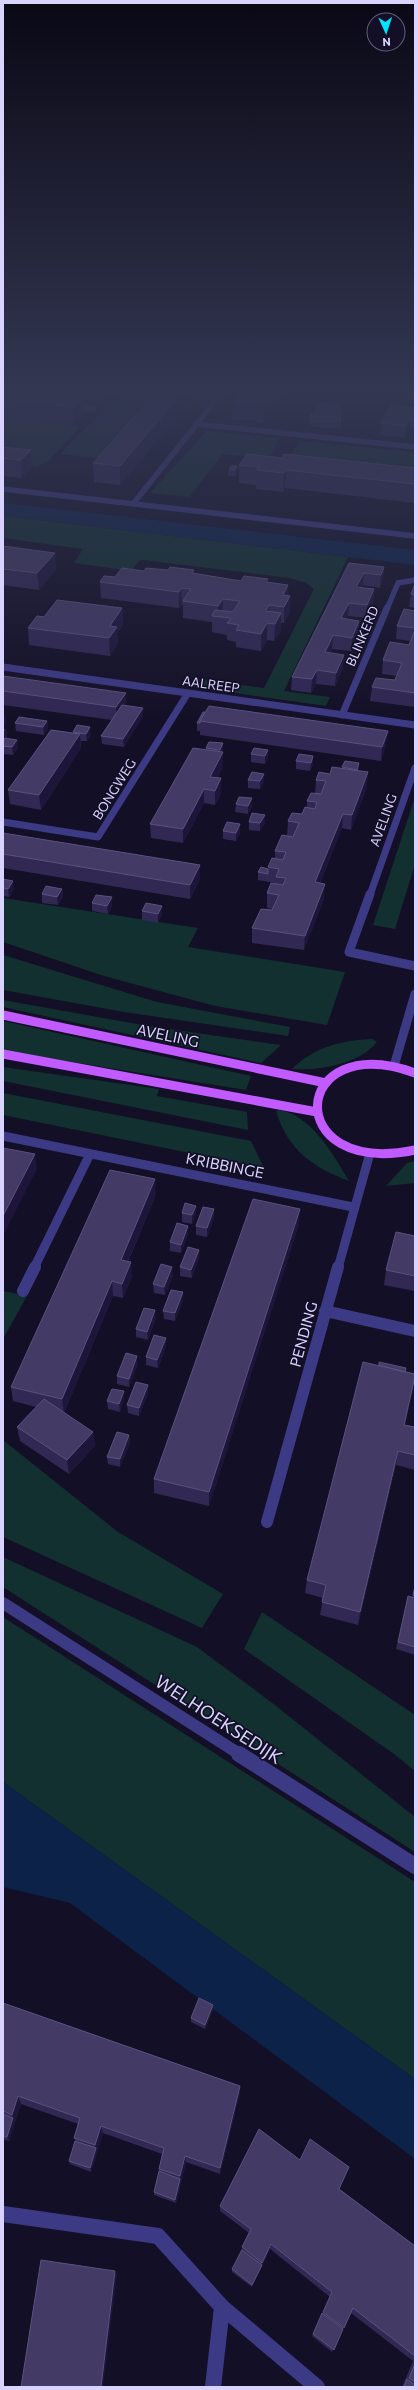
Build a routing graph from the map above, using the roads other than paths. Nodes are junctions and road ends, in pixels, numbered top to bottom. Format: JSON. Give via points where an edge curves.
{"nodes":[{"id":1,"x":112,"y":502,"type":"edge"},
{"id":2,"x":135,"y":502,"type":"edge"},
{"id":3,"x":133,"y":504,"type":"junction"},
{"id":4,"x":415,"y":536,"type":"edge"},
{"id":5,"x":415,"y":580,"type":"edge"},
{"id":6,"x":3,"y":667,"type":"edge"},
{"id":7,"x":188,"y":693,"type":"junction"},
{"id":8,"x":342,"y":715,"type":"junction"},
{"id":9,"x":415,"y":725,"type":"edge"},
{"id":10,"x":415,"y":768,"type":"edge"},
{"id":11,"x":3,"y":822,"type":"edge"},
{"id":12,"x":415,"y":966,"type":"edge"},
{"id":13,"x":415,"y":994,"type":"edge"},
{"id":14,"x":3,"y":1015,"type":"edge"},
{"id":15,"x":3,"y":1054,"type":"edge"},
{"id":16,"x":394,"y":1066,"type":"junction"},
{"id":17,"x":415,"y":1073,"type":"edge"},
{"id":18,"x":326,"y":1083,"type":"junction"},
{"id":19,"x":316,"y":1112,"type":"junction"},
{"id":20,"x":3,"y":1136,"type":"edge"},
{"id":21,"x":415,"y":1150,"type":"edge"},
{"id":22,"x":90,"y":1154,"type":"junction"},
{"id":23,"x":370,"y":1154,"type":"junction"},
{"id":24,"x":354,"y":1207,"type":"junction"},
{"id":25,"x":24,"y":1292,"type":"dead end"},
{"id":26,"x":325,"y":1311,"type":"junction"},
{"id":27,"x":415,"y":1331,"type":"edge"},
{"id":28,"x":267,"y":1522,"type":"dead end"},
{"id":29,"x":3,"y":1603,"type":"edge"},
{"id":30,"x":415,"y":1866,"type":"edge"},
{"id":31,"x":3,"y":2214,"type":"edge"},
{"id":32,"x":222,"y":2308,"type":"junction"},
{"id":33,"x":213,"y":2387,"type":"edge"},
{"id":34,"x":317,"y":2387,"type":"edge"}],
"edges":[{"from":1,"to":3,"type":"street"},
{"from":2,"to":3,"type":"street"},
{"from":3,"to":4,"type":"street"},
{"from":5,"to":8,"type":"street","name":"BLINKERD","via":[[398,583]]},
{"from":6,"to":7,"type":"street","name":"AALREEP"},
{"from":7,"to":8,"type":"street","name":"AALREEP"},
{"from":7,"to":11,"type":"street","name":"BONGWEG","via":[[98,837]]},
{"from":8,"to":9,"type":"street","name":"AALREEP"},
{"from":10,"to":12,"type":"street","name":"AVELING","via":[[349,952]]},
{"from":13,"to":16,"type":"street"},
{"from":14,"to":18,"type":"main road","name":"AVELING"},
{"from":15,"to":19,"type":"main road"},
{"from":16,"to":17,"type":"main road"},
{"from":16,"to":18,"type":"main road","via":[[378,1064],[348,1069]]},
{"from":18,"to":19,"type":"main road","via":[[318,1096]]},
{"from":19,"to":23,"type":"main road","via":[[334,1138],[356,1150]]},
{"from":20,"to":22,"type":"street","name":"KRIBBINGE"},
{"from":21,"to":23,"type":"main road","via":[[387,1155]]},
{"from":22,"to":24,"type":"street","name":"KRIBBINGE"},
{"from":22,"to":25,"type":"street"},
{"from":23,"to":24,"type":"street","name":"PENDING"},
{"from":24,"to":26,"type":"street","name":"PENDING"},
{"from":26,"to":27,"type":"street"},
{"from":26,"to":28,"type":"street","name":"PENDING"},
{"from":29,"to":30,"type":"street","name":"WELHOEKSEDIJK"},
{"from":31,"to":32,"type":"street","via":[[158,2236]]},
{"from":32,"to":33,"type":"street"},
{"from":32,"to":34,"type":"street"}]}
